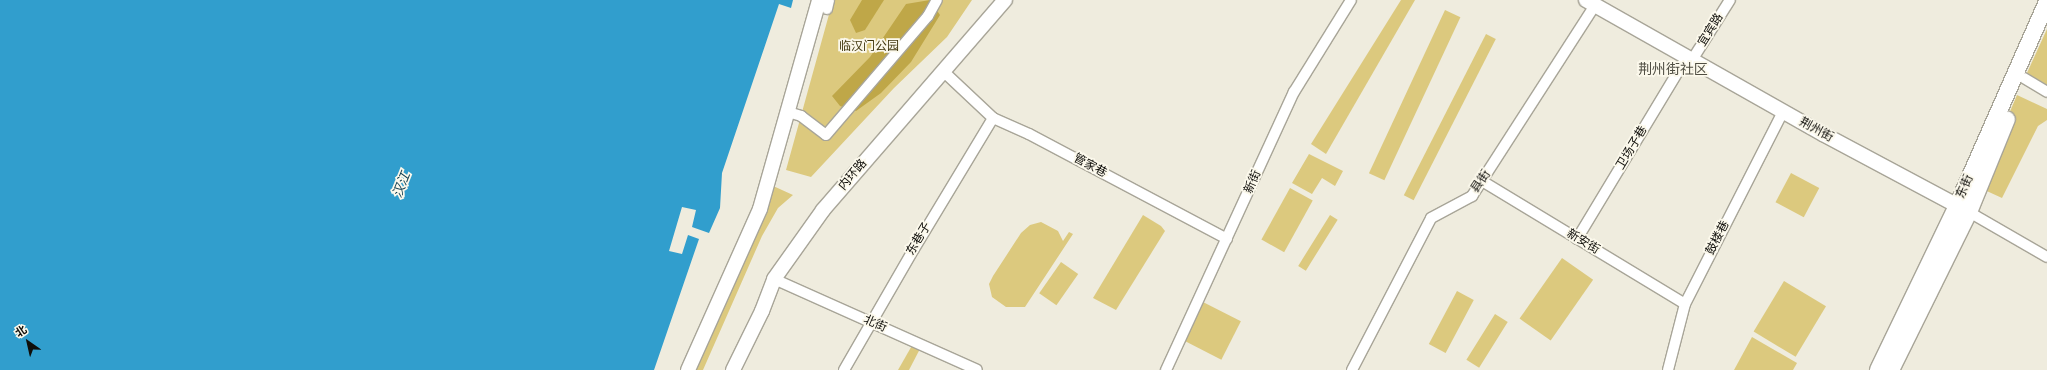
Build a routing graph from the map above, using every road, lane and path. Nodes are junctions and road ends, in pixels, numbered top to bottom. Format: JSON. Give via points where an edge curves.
{"nodes":[{"id":1,"x":937,"y":0,"type":"edge"},
{"id":2,"x":1005,"y":0,"type":"edge"},
{"id":3,"x":1351,"y":0,"type":"edge"},
{"id":4,"x":1730,"y":0,"type":"edge"},
{"id":5,"x":1590,"y":2,"type":"edge"},
{"id":6,"x":2047,"y":2,"type":"edge"},
{"id":7,"x":825,"y":3,"type":"edge"},
{"id":8,"x":2047,"y":29,"type":"edge"},
{"id":9,"x":1689,"y":59,"type":"junction"},
{"id":10,"x":943,"y":71,"type":"junction"},
{"id":11,"x":2024,"y":78,"type":"junction"},
{"id":12,"x":2047,"y":92,"type":"edge"},
{"id":13,"x":788,"y":112,"type":"junction"},
{"id":14,"x":1783,"y":112,"type":"junction"},
{"id":15,"x":993,"y":118,"type":"junction"},
{"id":16,"x":1482,"y":181,"type":"junction"},
{"id":17,"x":1963,"y":209,"type":"junction"},
{"id":18,"x":1227,"y":239,"type":"junction"},
{"id":19,"x":1577,"y":239,"type":"junction"},
{"id":20,"x":2047,"y":258,"type":"edge"},
{"id":21,"x":774,"y":279,"type":"junction"},
{"id":22,"x":1684,"y":304,"type":"junction"},
{"id":23,"x":871,"y":323,"type":"junction"},
{"id":24,"x":688,"y":370,"type":"edge"},
{"id":25,"x":733,"y":370,"type":"edge"},
{"id":26,"x":844,"y":370,"type":"edge"},
{"id":27,"x":977,"y":370,"type":"edge"},
{"id":28,"x":1166,"y":370,"type":"edge"},
{"id":29,"x":1352,"y":370,"type":"edge"},
{"id":30,"x":1668,"y":370,"type":"edge"},
{"id":31,"x":1878,"y":370,"type":"edge"},
{"id":32,"x":1891,"y":370,"type":"edge"}],
"edges":[{"from":1,"to":13,"type":"street","via":[[928,16],[826,135],[801,116]]},
{"from":2,"to":10,"type":"street","name":"内环路"},
{"from":3,"to":18,"type":"street","name":"新街","via":[[1294,92]]},
{"from":4,"to":9,"type":"street","name":"宜宾路"},
{"from":5,"to":9,"type":"street","name":"荆州街"},
{"from":5,"to":16,"type":"street","name":"县街"},
{"from":6,"to":17,"type":"main road","name":"东街"},
{"from":7,"to":13,"type":"street"},
{"from":8,"to":11,"type":"main road","name":"东街"},
{"from":9,"to":14,"type":"street","name":"荆州街"},
{"from":9,"to":19,"type":"street","name":"卫场子巷"},
{"from":10,"to":15,"type":"street","name":"管家巷"},
{"from":10,"to":21,"type":"street","name":"内环路","via":[[824,210]]},
{"from":11,"to":12,"type":"street"},
{"from":11,"to":17,"type":"main road","name":"东街"},
{"from":13,"to":24,"type":"street","via":[[760,209]]},
{"from":14,"to":17,"type":"street","name":"荆州街"},
{"from":14,"to":22,"type":"street","name":"鼓楼巷"},
{"from":15,"to":18,"type":"street","name":"管家巷","via":[[1029,134]]},
{"from":15,"to":23,"type":"street","name":"东巷子"},
{"from":16,"to":19,"type":"street","name":"新安街"},
{"from":16,"to":29,"type":"street","name":"县街","via":[[1472,196],[1431,218]]},
{"from":17,"to":20,"type":"street","name":"荆州街"},
{"from":17,"to":31,"type":"main road","name":"东街"},
{"from":17,"to":32,"type":"main road","name":"东街"},
{"from":18,"to":28,"type":"street","name":"新街"},
{"from":19,"to":22,"type":"street","name":"新安街"},
{"from":21,"to":23,"type":"street","name":"北街"},
{"from":21,"to":25,"type":"street","name":"内环路","via":[[762,311]]},
{"from":22,"to":30,"type":"street","name":"鼓楼巷"},
{"from":23,"to":26,"type":"street","name":"东巷子"},
{"from":23,"to":27,"type":"street","name":"北街"}]}
